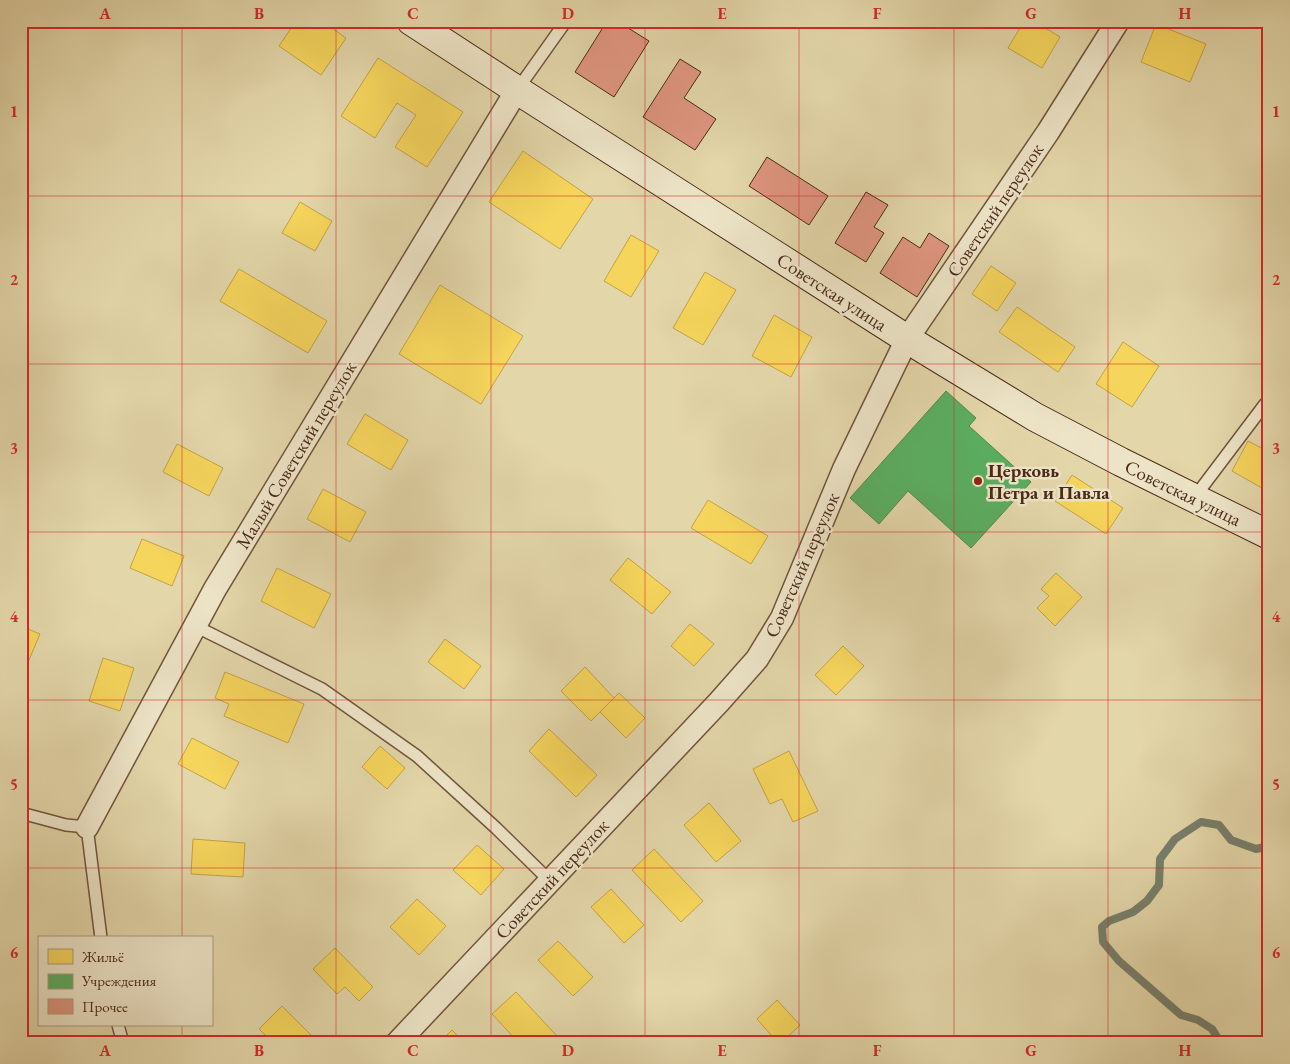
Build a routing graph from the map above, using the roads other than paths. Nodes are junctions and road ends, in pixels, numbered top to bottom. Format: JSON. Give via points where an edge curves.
{"nodes":[{"id":1,"x":411,"y":21,"type":"edge"},
{"id":2,"x":566,"y":21,"type":"edge"},
{"id":3,"x":1118,"y":21,"type":"edge"},
{"id":4,"x":516,"y":90,"type":"junction"},
{"id":5,"x":907,"y":339,"type":"junction"},
{"id":6,"x":1265,"y":404,"type":"dead end"},
{"id":7,"x":1194,"y":498,"type":"junction"},
{"id":8,"x":1269,"y":535,"type":"edge"},
{"id":9,"x":195,"y":626,"type":"junction"},
{"id":10,"x":21,"y":813,"type":"edge"},
{"id":11,"x":87,"y":827,"type":"junction"},
{"id":12,"x":550,"y":882,"type":"junction"},
{"id":13,"x":101,"y":936,"type":"edge"},
{"id":14,"x":118,"y":1026,"type":"edge"},
{"id":15,"x":123,"y":1043,"type":"edge"},
{"id":16,"x":397,"y":1043,"type":"edge"}],
"edges":[{"from":1,"to":4,"type":"main road","name":"Советская улица"},
{"from":2,"to":4,"type":"lane"},
{"from":3,"to":5,"type":"street","name":"Советский переулок","via":[[1048,132]]},
{"from":4,"to":5,"type":"main road","name":"Советская улица"},
{"from":4,"to":9,"type":"street","name":"Малый Советский переулок"},
{"from":5,"to":7,"type":"main road","name":"Советская улица","via":[[1034,416]]},
{"from":5,"to":12,"type":"street","name":"Советский переулок","via":[[844,469],[782,618],[757,659]]},
{"from":6,"to":7,"type":"lane"},
{"from":7,"to":8,"type":"main road","name":"Советская улица"},
{"from":9,"to":11,"type":"street","name":"Малый Советский переулок"},
{"from":9,"to":12,"type":"lane","via":[[322,689],[417,756]]},
{"from":10,"to":11,"type":"lane"},
{"from":11,"to":13,"type":"lane"},
{"from":12,"to":16,"type":"street","name":"Советский переулок"},
{"from":14,"to":15,"type":"lane"}]}
